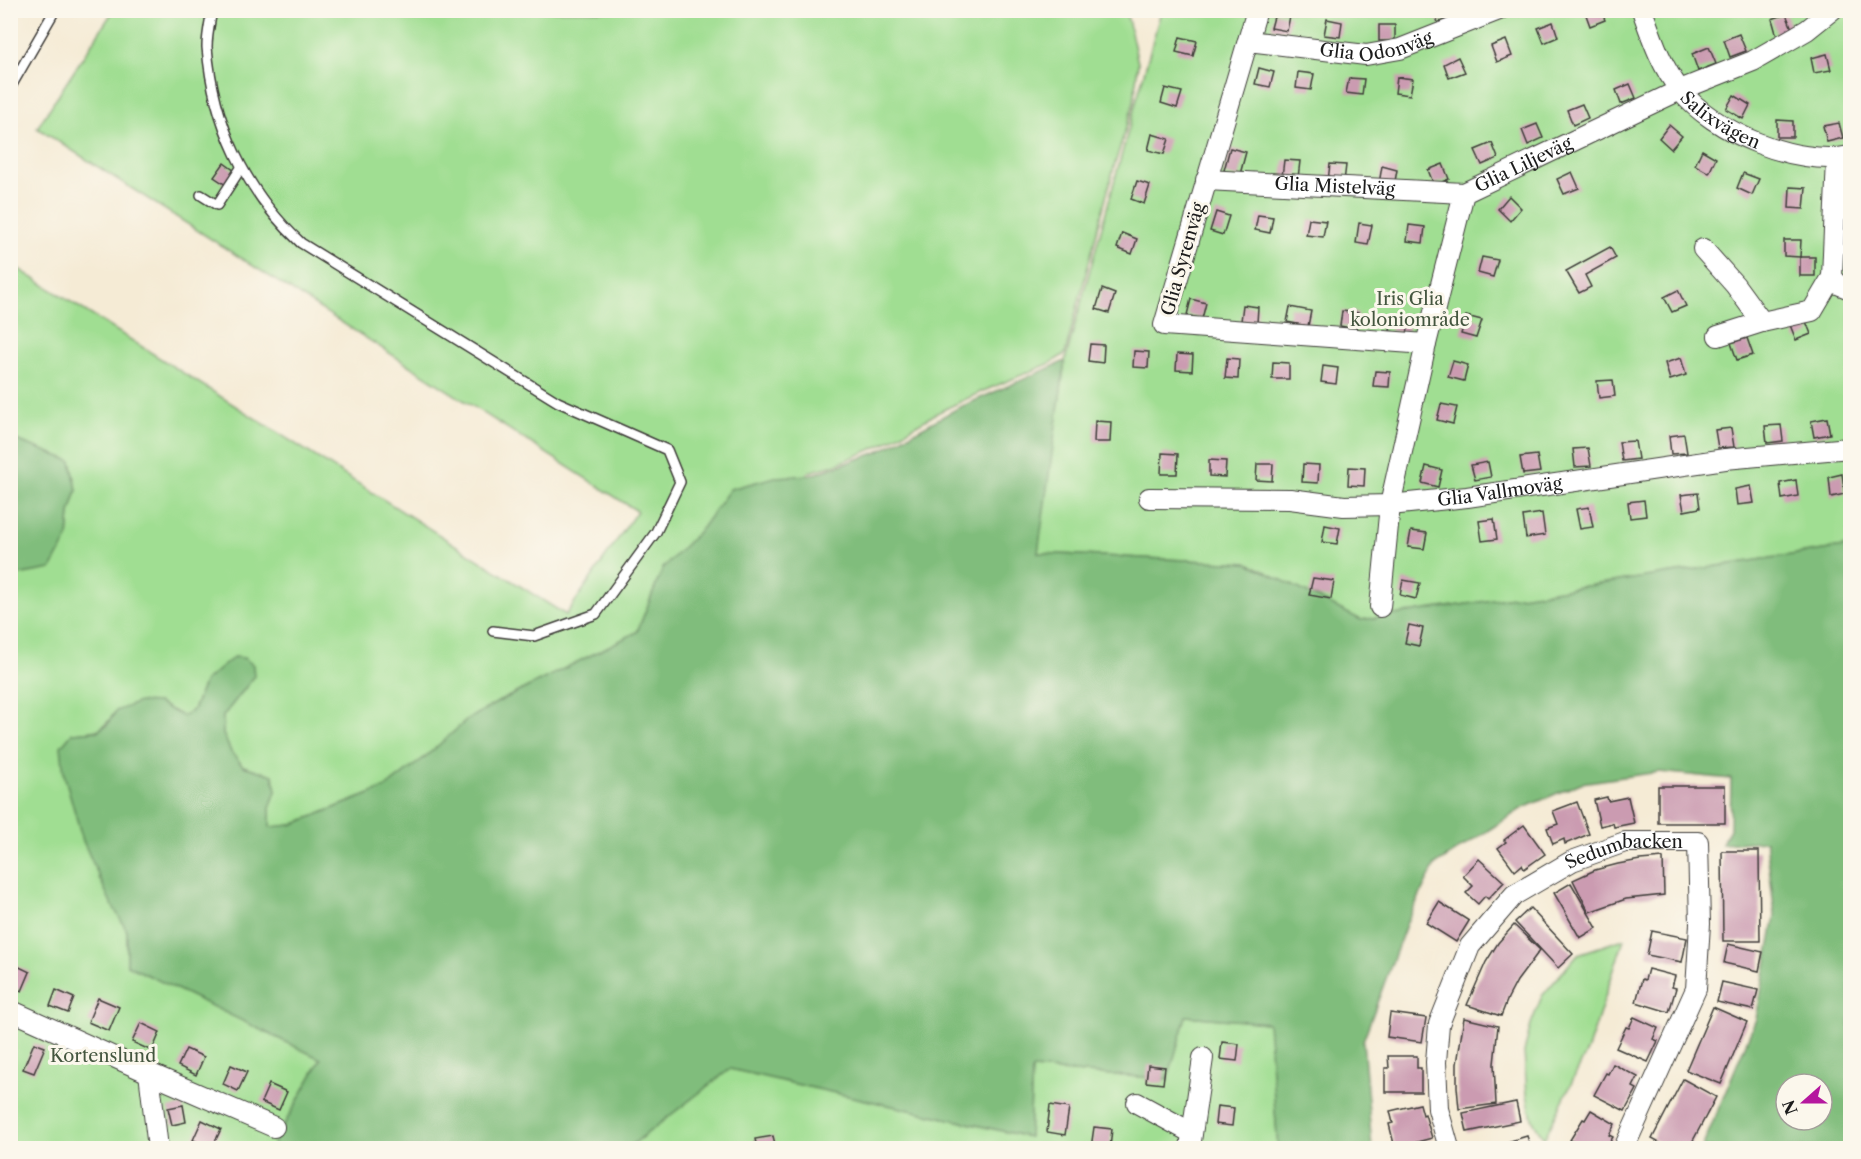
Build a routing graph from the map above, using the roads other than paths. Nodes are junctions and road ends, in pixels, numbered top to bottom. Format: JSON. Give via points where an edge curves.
{"nodes":[{"id":1,"x":55,"y":10,"type":"edge"},
{"id":2,"x":212,"y":10,"type":"edge"},
{"id":3,"x":1257,"y":10,"type":"edge"},
{"id":4,"x":1499,"y":10,"type":"edge"},
{"id":5,"x":1642,"y":10,"type":"edge"},
{"id":6,"x":1832,"y":10,"type":"edge"},
{"id":7,"x":1248,"y":41,"type":"junction"},
{"id":8,"x":10,"y":88,"type":"edge"},
{"id":9,"x":1680,"y":90,"type":"junction"},
{"id":10,"x":1844,"y":157,"type":"edge"},
{"id":11,"x":241,"y":168,"type":"junction"},
{"id":12,"x":1206,"y":180,"type":"junction"},
{"id":13,"x":1464,"y":193,"type":"junction"},
{"id":14,"x":201,"y":195,"type":"dead end"},
{"id":15,"x":1703,"y":249,"type":"dead end"},
{"id":16,"x":1833,"y":278,"type":"junction"},
{"id":17,"x":1851,"y":290,"type":"edge"},
{"id":18,"x":1762,"y":322,"type":"junction"},
{"id":19,"x":1718,"y":336,"type":"dead end"},
{"id":20,"x":1426,"y":344,"type":"junction"},
{"id":21,"x":1851,"y":448,"type":"edge"},
{"id":22,"x":1149,"y":498,"type":"dead end"},
{"id":23,"x":1390,"y":505,"type":"junction"},
{"id":24,"x":1380,"y":607,"type":"dead end"},
{"id":25,"x":493,"y":631,"type":"dead end"},
{"id":26,"x":10,"y":1010,"type":"edge"},
{"id":27,"x":1203,"y":1058,"type":"dead end"},
{"id":28,"x":149,"y":1073,"type":"junction"},
{"id":29,"x":1137,"y":1103,"type":"dead end"},
{"id":30,"x":274,"y":1126,"type":"dead end"},
{"id":31,"x":1191,"y":1141,"type":"edge"},
{"id":32,"x":158,"y":1149,"type":"edge"},
{"id":33,"x":1449,"y":1149,"type":"edge"},
{"id":34,"x":1624,"y":1149,"type":"edge"}],
"edges":[{"from":1,"to":8,"type":"lane"},
{"from":2,"to":11,"type":"lane","via":[[207,45],[213,82]]},
{"from":3,"to":7,"type":"street","name":"Glia Syrenväg"},
{"from":4,"to":7,"type":"street","name":"Glia Odonväg","via":[[1400,49],[1366,55]]},
{"from":5,"to":9,"type":"street","name":"Salixvägen","via":[[1659,58]]},
{"from":6,"to":9,"type":"street","name":"Glia Liljeväg","via":[[1807,30],[1753,61]]},
{"from":7,"to":12,"type":"street","name":"Glia Syrenväg"},
{"from":9,"to":10,"type":"street","name":"Salixvägen","via":[[1700,110],[1764,145],[1803,155]]},
{"from":9,"to":13,"type":"street","name":"Glia Liljeväg"},
{"from":10,"to":16,"type":"street"},
{"from":11,"to":14,"type":"lane","via":[[217,206]]},
{"from":11,"to":25,"type":"lane","via":[[283,226],[301,243],[558,402],[667,450],[680,482],[656,532],[597,614],[534,636]]},
{"from":12,"to":13,"type":"street","name":"Glia Mistelväg"},
{"from":12,"to":20,"type":"street","name":"Glia Syrenväg","via":[[1164,325]]},
{"from":13,"to":20,"type":"street","name":"Glia Liljeväg"},
{"from":15,"to":18,"type":"street"},
{"from":16,"to":17,"type":"street"},
{"from":16,"to":18,"type":"street","via":[[1812,311]]},
{"from":18,"to":19,"type":"street"},
{"from":20,"to":23,"type":"street","name":"Glia Liljeväg"},
{"from":21,"to":23,"type":"street","name":"Glia Vallmoväg","via":[[1725,459]]},
{"from":22,"to":23,"type":"street","name":"Glia Vallmoväg","via":[[1290,499],[1344,506]]},
{"from":23,"to":24,"type":"street","name":"Glia Liljeväg"},
{"from":26,"to":28,"type":"street"},
{"from":27,"to":31,"type":"street"},
{"from":28,"to":30,"type":"street"},
{"from":28,"to":32,"type":"street"},
{"from":29,"to":31,"type":"street"},
{"from":33,"to":34,"type":"street","name":"Sedumbacken","via":[[1438,1109],[1438,1024],[1470,946],[1514,895],[1572,861],[1625,842],[1698,842],[1700,924],[1696,989]]}]}
